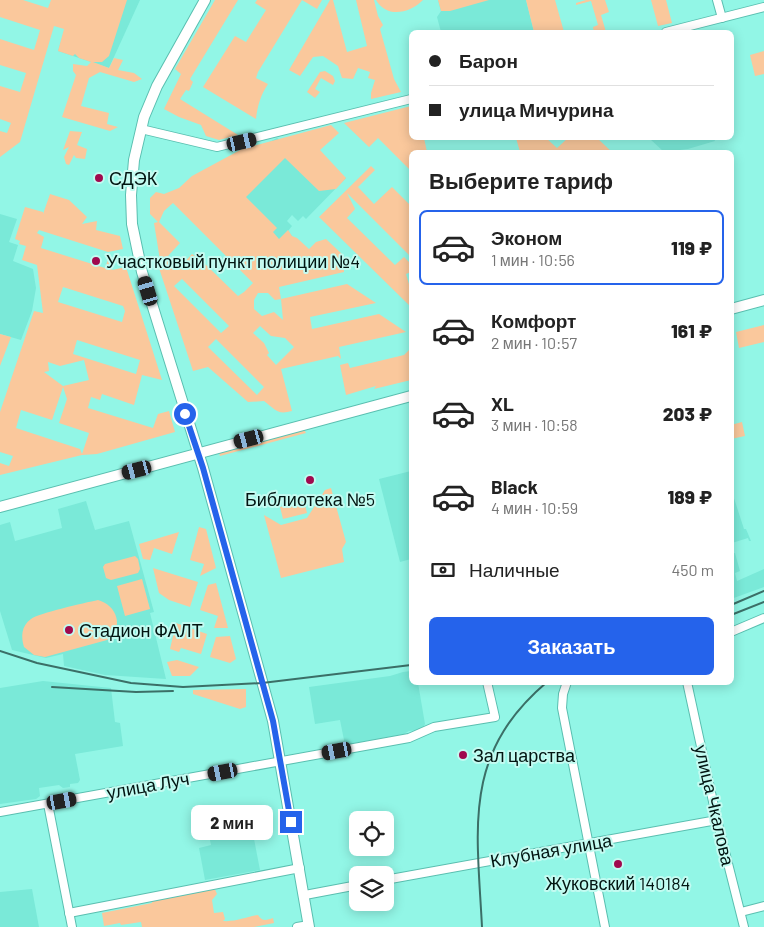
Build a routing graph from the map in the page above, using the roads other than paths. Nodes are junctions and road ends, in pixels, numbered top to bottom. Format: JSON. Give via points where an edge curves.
{"nodes":[{"id":1,"x":205,"y":0,"type":"edge"},
{"id":2,"x":717,"y":0,"type":"edge"},
{"id":3,"x":764,"y":7,"type":"edge"},
{"id":4,"x":722,"y":18,"type":"junction"},
{"id":5,"x":677,"y":30,"type":"edge"},
{"id":6,"x":409,"y":99,"type":"edge"},
{"id":7,"x":141,"y":129,"type":"junction"},
{"id":8,"x":764,"y":300,"type":"edge"},
{"id":9,"x":734,"y":308,"type":"edge"},
{"id":10,"x":409,"y":397,"type":"edge"},
{"id":11,"x":198,"y":453,"type":"junction"},
{"id":12,"x":0,"y":507,"type":"edge"},
{"id":13,"x":764,"y":618,"type":"edge"},
{"id":14,"x":734,"y":631,"type":"edge"},
{"id":15,"x":488,"y":685,"type":"edge"},
{"id":16,"x":566,"y":685,"type":"edge"},
{"id":17,"x":688,"y":685,"type":"edge"},
{"id":18,"x":280,"y":762,"type":"junction"},
{"id":19,"x":48,"y":804,"type":"junction"},
{"id":20,"x":0,"y":812,"type":"edge"},
{"id":21,"x":717,"y":820,"type":"junction"},
{"id":22,"x":589,"y":843,"type":"junction"},
{"id":23,"x":300,"y":868,"type":"junction"},
{"id":24,"x":394,"y":878,"type":"edge"},
{"id":25,"x":349,"y":887,"type":"edge"},
{"id":26,"x":305,"y":895,"type":"junction"},
{"id":27,"x":764,"y":906,"type":"edge"},
{"id":28,"x":741,"y":912,"type":"junction"},
{"id":29,"x":69,"y":913,"type":"junction"},
{"id":30,"x":309,"y":926,"type":"edge"},
{"id":31,"x":72,"y":927,"type":"edge"},
{"id":32,"x":297,"y":927,"type":"edge"},
{"id":33,"x":605,"y":927,"type":"edge"},
{"id":34,"x":744,"y":927,"type":"edge"}],
"edges":[{"from":1,"to":7,"type":"main road","via":[[157,86]]},
{"from":2,"to":4,"type":"street"},
{"from":3,"to":4,"type":"street"},
{"from":4,"to":5,"type":"street"},
{"from":6,"to":7,"type":"street","via":[[217,147]]},
{"from":7,"to":11,"type":"main road","via":[[132,172],[132,224],[142,272]]},
{"from":8,"to":9,"type":"main road"},
{"from":10,"to":11,"type":"main road"},
{"from":11,"to":12,"type":"main road"},
{"from":11,"to":18,"type":"main road","via":[[273,721]]},
{"from":13,"to":14,"type":"street"},
{"from":15,"to":18,"type":"street","name":"улица Луч","via":[[495,717],[434,727],[409,738]]},
{"from":16,"to":22,"type":"street","via":[[562,708]]},
{"from":17,"to":21,"type":"street","name":"улица Чкалова"},
{"from":18,"to":19,"type":"street","name":"улица Луч"},
{"from":18,"to":23,"type":"main road"},
{"from":19,"to":20,"type":"street","name":"улица Луч"},
{"from":19,"to":29,"type":"street"},
{"from":21,"to":22,"type":"street","name":"Клубная улица"},
{"from":21,"to":28,"type":"street","name":"улица Чкалова"},
{"from":22,"to":24,"type":"street","name":"Клубная улица"},
{"from":22,"to":33,"type":"street"},
{"from":23,"to":26,"type":"main road"},
{"from":23,"to":29,"type":"street"},
{"from":25,"to":26,"type":"street"},
{"from":26,"to":30,"type":"main road"},
{"from":27,"to":28,"type":"street"},
{"from":28,"to":34,"type":"street","name":"улица Чкалова"},
{"from":29,"to":31,"type":"street"},
{"from":30,"to":32,"type":"street"}]}
